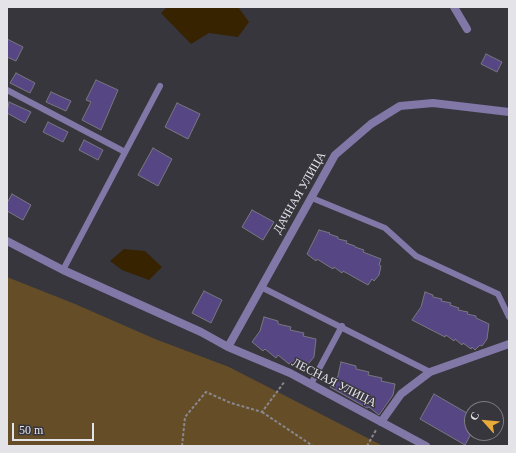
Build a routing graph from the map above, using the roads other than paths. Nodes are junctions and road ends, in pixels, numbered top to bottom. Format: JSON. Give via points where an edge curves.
{"nodes":[{"id":1,"x":454,"y":7,"type":"edge"},
{"id":2,"x":466,"y":29,"type":"dead end"},
{"id":3,"x":160,"y":86,"type":"dead end"},
{"id":4,"x":7,"y":90,"type":"edge"},
{"id":5,"x":509,"y":112,"type":"edge"},
{"id":6,"x":125,"y":152,"type":"junction"},
{"id":7,"x":312,"y":198,"type":"junction"},
{"id":8,"x":7,"y":241,"type":"edge"},
{"id":9,"x":63,"y":270,"type":"junction"},
{"id":10,"x":261,"y":287,"type":"junction"},
{"id":11,"x":509,"y":317,"type":"edge"},
{"id":12,"x":342,"y":326,"type":"junction"},
{"id":13,"x":509,"y":344,"type":"edge"},
{"id":14,"x":228,"y":347,"type":"junction"},
{"id":15,"x":430,"y":372,"type":"junction"},
{"id":16,"x":311,"y":384,"type":"junction"},
{"id":17,"x":382,"y":422,"type":"junction"},
{"id":18,"x":426,"y":446,"type":"edge"}],
"edges":[{"from":1,"to":2,"type":"street"},
{"from":3,"to":6,"type":"lane"},
{"from":4,"to":6,"type":"lane"},
{"from":5,"to":7,"type":"street","name":"ДАЧНАЯ УЛИЦА","via":[[433,103],[400,106],[371,124],[336,154]]},
{"from":6,"to":9,"type":"lane"},
{"from":7,"to":10,"type":"street","name":"ДАЧНАЯ УЛИЦА"},
{"from":7,"to":11,"type":"lane","via":[[385,228],[416,256],[498,294]]},
{"from":8,"to":9,"type":"street","name":"ЛЕСНАЯ УЛИЦА"},
{"from":9,"to":14,"type":"street","name":"ЛЕСНАЯ УЛИЦА","via":[[201,332]]},
{"from":10,"to":12,"type":"lane"},
{"from":10,"to":14,"type":"street","name":"ДАЧНАЯ УЛИЦА"},
{"from":12,"to":15,"type":"lane"},
{"from":12,"to":16,"type":"lane"},
{"from":13,"to":15,"type":"street"},
{"from":14,"to":16,"type":"street","name":"ЛЕСНАЯ УЛИЦА"},
{"from":15,"to":17,"type":"street","via":[[401,394]]},
{"from":16,"to":17,"type":"street","name":"ЛЕСНАЯ УЛИЦА"},
{"from":17,"to":18,"type":"street","name":"ЛЕСНАЯ УЛИЦА"}]}
